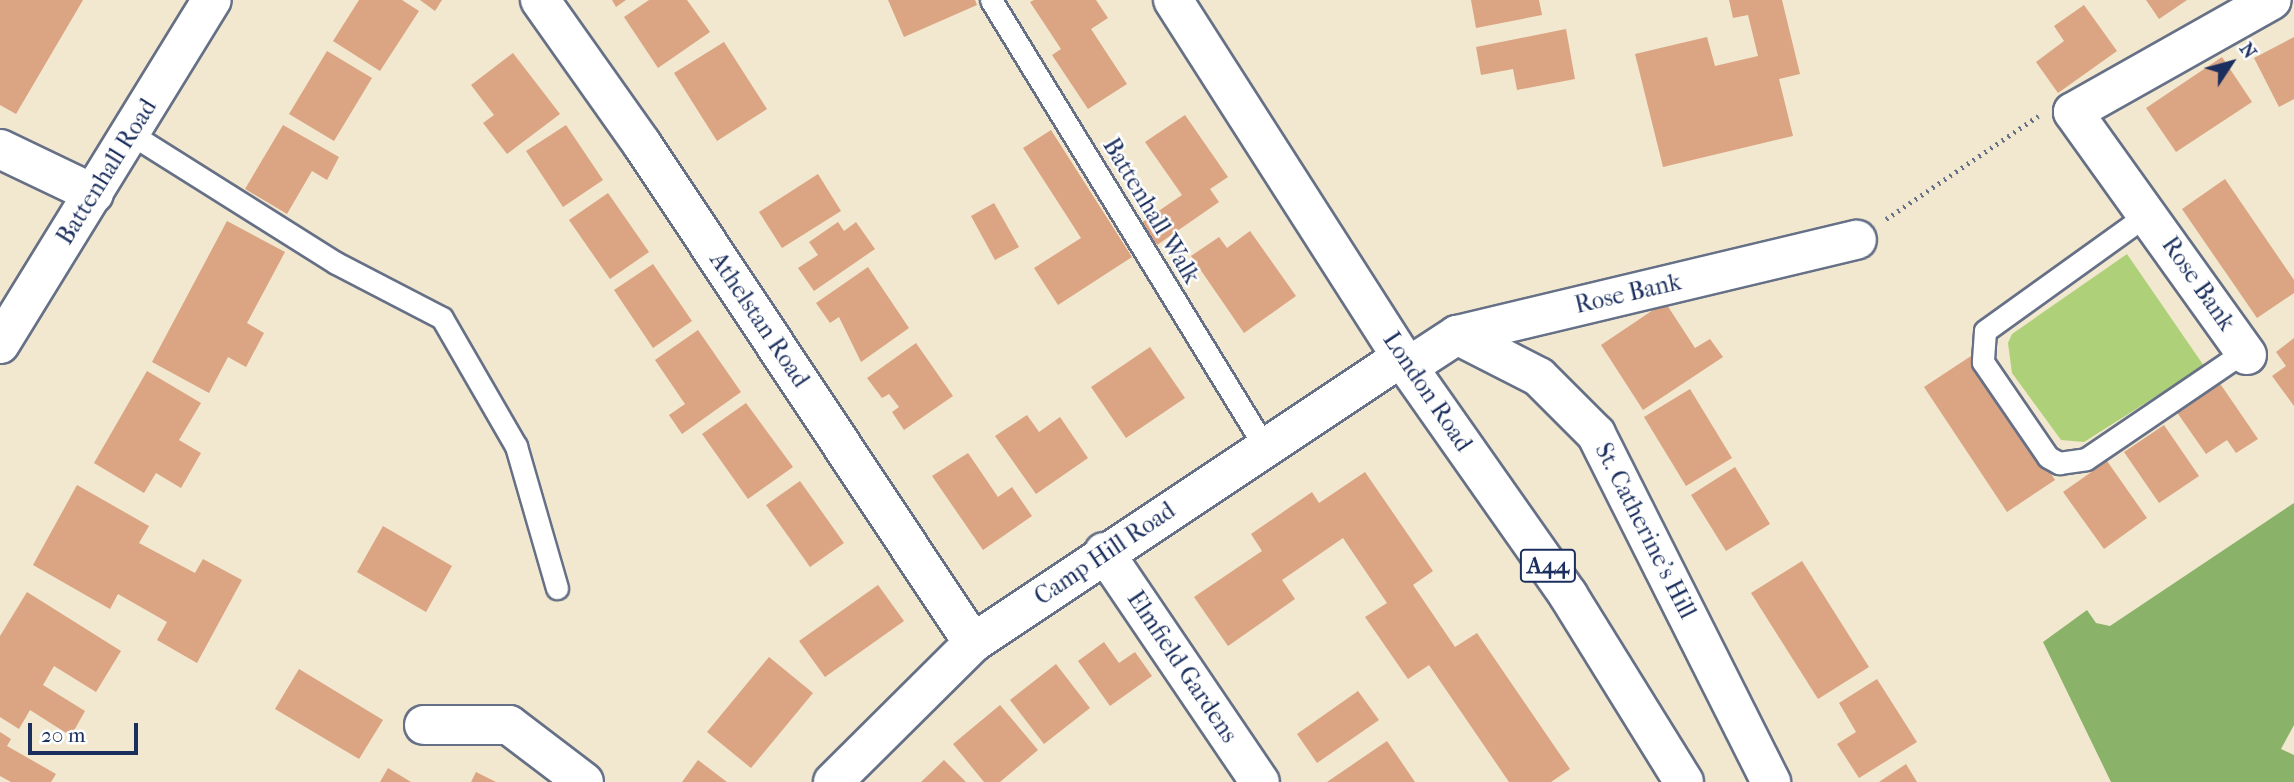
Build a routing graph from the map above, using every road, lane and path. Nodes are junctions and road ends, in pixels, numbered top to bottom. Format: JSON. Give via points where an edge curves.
{"nodes":[{"id":1,"x":212,"y":0,"type":"edge"},
{"id":2,"x":540,"y":0,"type":"edge"},
{"id":3,"x":991,"y":0,"type":"edge"},
{"id":4,"x":1173,"y":0,"type":"edge"},
{"id":5,"x":2272,"y":0,"type":"edge"},
{"id":6,"x":2073,"y":112,"type":"junction"},
{"id":7,"x":131,"y":134,"type":"junction"},
{"id":8,"x":0,"y":149,"type":"edge"},
{"id":9,"x":94,"y":194,"type":"junction"},
{"id":10,"x":2149,"y":213,"type":"junction"},
{"id":11,"x":1857,"y":240,"type":"joint"},
{"id":12,"x":1457,"y":335,"type":"junction"},
{"id":13,"x":0,"y":344,"type":"edge"},
{"id":14,"x":2246,"y":353,"type":"joint"},
{"id":15,"x":1405,"y":362,"type":"junction"},
{"id":16,"x":1266,"y":449,"type":"junction"},
{"id":17,"x":1104,"y":552,"type":"junction"},
{"id":18,"x":557,"y":588,"type":"dead end"},
{"id":19,"x":973,"y":643,"type":"junction"},
{"id":20,"x":424,"y":725,"type":"dead end"},
{"id":21,"x":584,"y":782,"type":"edge"},
{"id":22,"x":833,"y":782,"type":"edge"},
{"id":23,"x":1260,"y":782,"type":"edge"},
{"id":24,"x":1684,"y":782,"type":"edge"},
{"id":25,"x":1771,"y":782,"type":"edge"}],
"edges":[{"from":1,"to":7,"type":"street","name":"Battenhall Road"},
{"from":2,"to":19,"type":"street","name":"Athelstan Road","via":[[650,156]]},
{"from":3,"to":16,"type":"lane","name":"Battenhall Walk"},
{"from":4,"to":15,"type":"street","name":"London Road","number":"A44"},
{"from":5,"to":6,"type":"street"},
{"from":6,"to":10,"type":"street","name":"Rose Bank"},
{"from":6,"to":11,"type":"path","via":[[2050,111],[2014,128]]},
{"from":7,"to":9,"type":"street","name":"Battenhall Road"},
{"from":7,"to":18,"type":"lane","via":[[336,263],[442,318],[516,446]]},
{"from":8,"to":9,"type":"street"},
{"from":9,"to":13,"type":"street","name":"Battenhall Road"},
{"from":10,"to":14,"type":"street","name":"Rose Bank"},
{"from":10,"to":14,"type":"lane","via":[[1985,331],[1983,362],[2048,457],[2059,463],[2086,459]]},
{"from":11,"to":12,"type":"street","name":"Rose Bank"},
{"from":12,"to":15,"type":"street","name":"Rose Bank"},
{"from":12,"to":25,"type":"street","name":"St. Catherine's Hill","via":[[1539,377],[1596,434]]},
{"from":15,"to":16,"type":"street","name":"Camp Hill Road"},
{"from":15,"to":24,"type":"street","name":"London Road","number":"A44","via":[[1568,595]]},
{"from":16,"to":17,"type":"street","name":"Camp Hill Road"},
{"from":17,"to":19,"type":"street","name":"Camp Hill Road"},
{"from":17,"to":23,"type":"street","name":"Elmfield Gardens"},
{"from":19,"to":22,"type":"street","name":"Camp Hill Road"},
{"from":20,"to":21,"type":"street","via":[[509,725]]}]}
